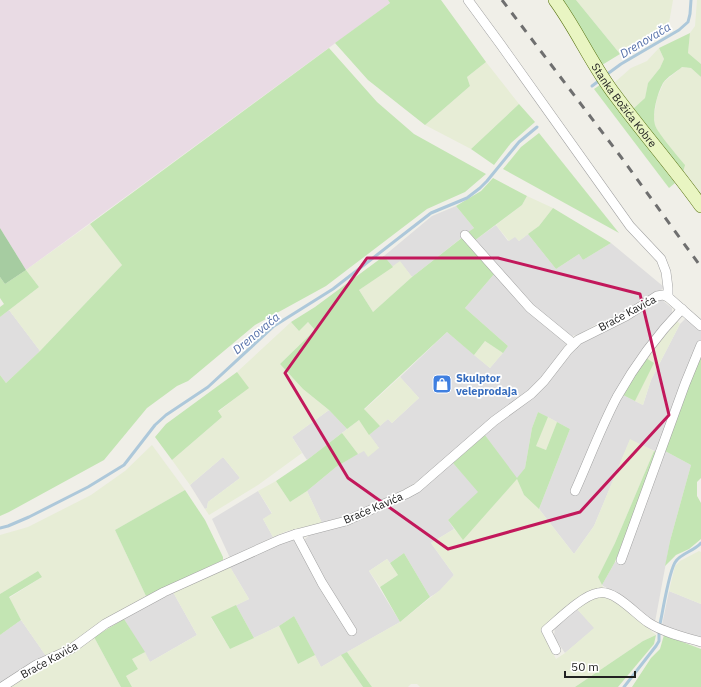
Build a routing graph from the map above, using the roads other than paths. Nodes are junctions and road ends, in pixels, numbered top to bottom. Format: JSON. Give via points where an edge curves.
{"nodes":[{"id":1,"x":468,"y":0,"type":"edge"},
{"id":2,"x":555,"y":0,"type":"edge"},
{"id":3,"x":701,"y":206,"type":"edge"},
{"id":4,"x":464,"y":235,"type":"dead end"},
{"id":5,"x":668,"y":297,"type":"junction"},
{"id":6,"x":682,"y":309,"type":"junction"},
{"id":7,"x":701,"y":326,"type":"edge"},
{"id":8,"x":574,"y":344,"type":"junction"},
{"id":9,"x":701,"y":345,"type":"edge"},
{"id":10,"x":574,"y":491,"type":"dead end"},
{"id":11,"x":296,"y":534,"type":"junction"},
{"id":12,"x":621,"y":560,"type":"dead end"},
{"id":13,"x":352,"y":631,"type":"dead end"},
{"id":14,"x":701,"y":642,"type":"edge"},
{"id":15,"x":556,"y":650,"type":"dead end"},
{"id":16,"x":2,"y":687,"type":"edge"}],
"edges":[{"from":1,"to":5,"type":"street","via":[[630,226],[661,259],[666,272]]},
{"from":2,"to":3,"type":"street","name":"Stanka Božića Kobre","via":[[603,78]]},
{"from":4,"to":8,"type":"street","via":[[530,308]]},
{"from":5,"to":6,"type":"street","name":"Braće Kavića"},
{"from":5,"to":8,"type":"street","name":"Braće Kavića","via":[[657,296]]},
{"from":6,"to":7,"type":"street","name":"Braće Kavića"},
{"from":6,"to":10,"type":"street","via":[[663,329],[618,396]]},
{"from":8,"to":11,"type":"street","name":"Braće Kavića","via":[[531,394],[494,421],[416,488],[346,521]]},
{"from":9,"to":12,"type":"street"},
{"from":11,"to":13,"type":"street"},
{"from":11,"to":16,"type":"street","name":"Braće Kavića","via":[[164,592],[105,624],[71,649],[36,665]]},
{"from":14,"to":15,"type":"street","via":[[654,626],[623,602],[603,592],[585,598],[546,630]]}]}
